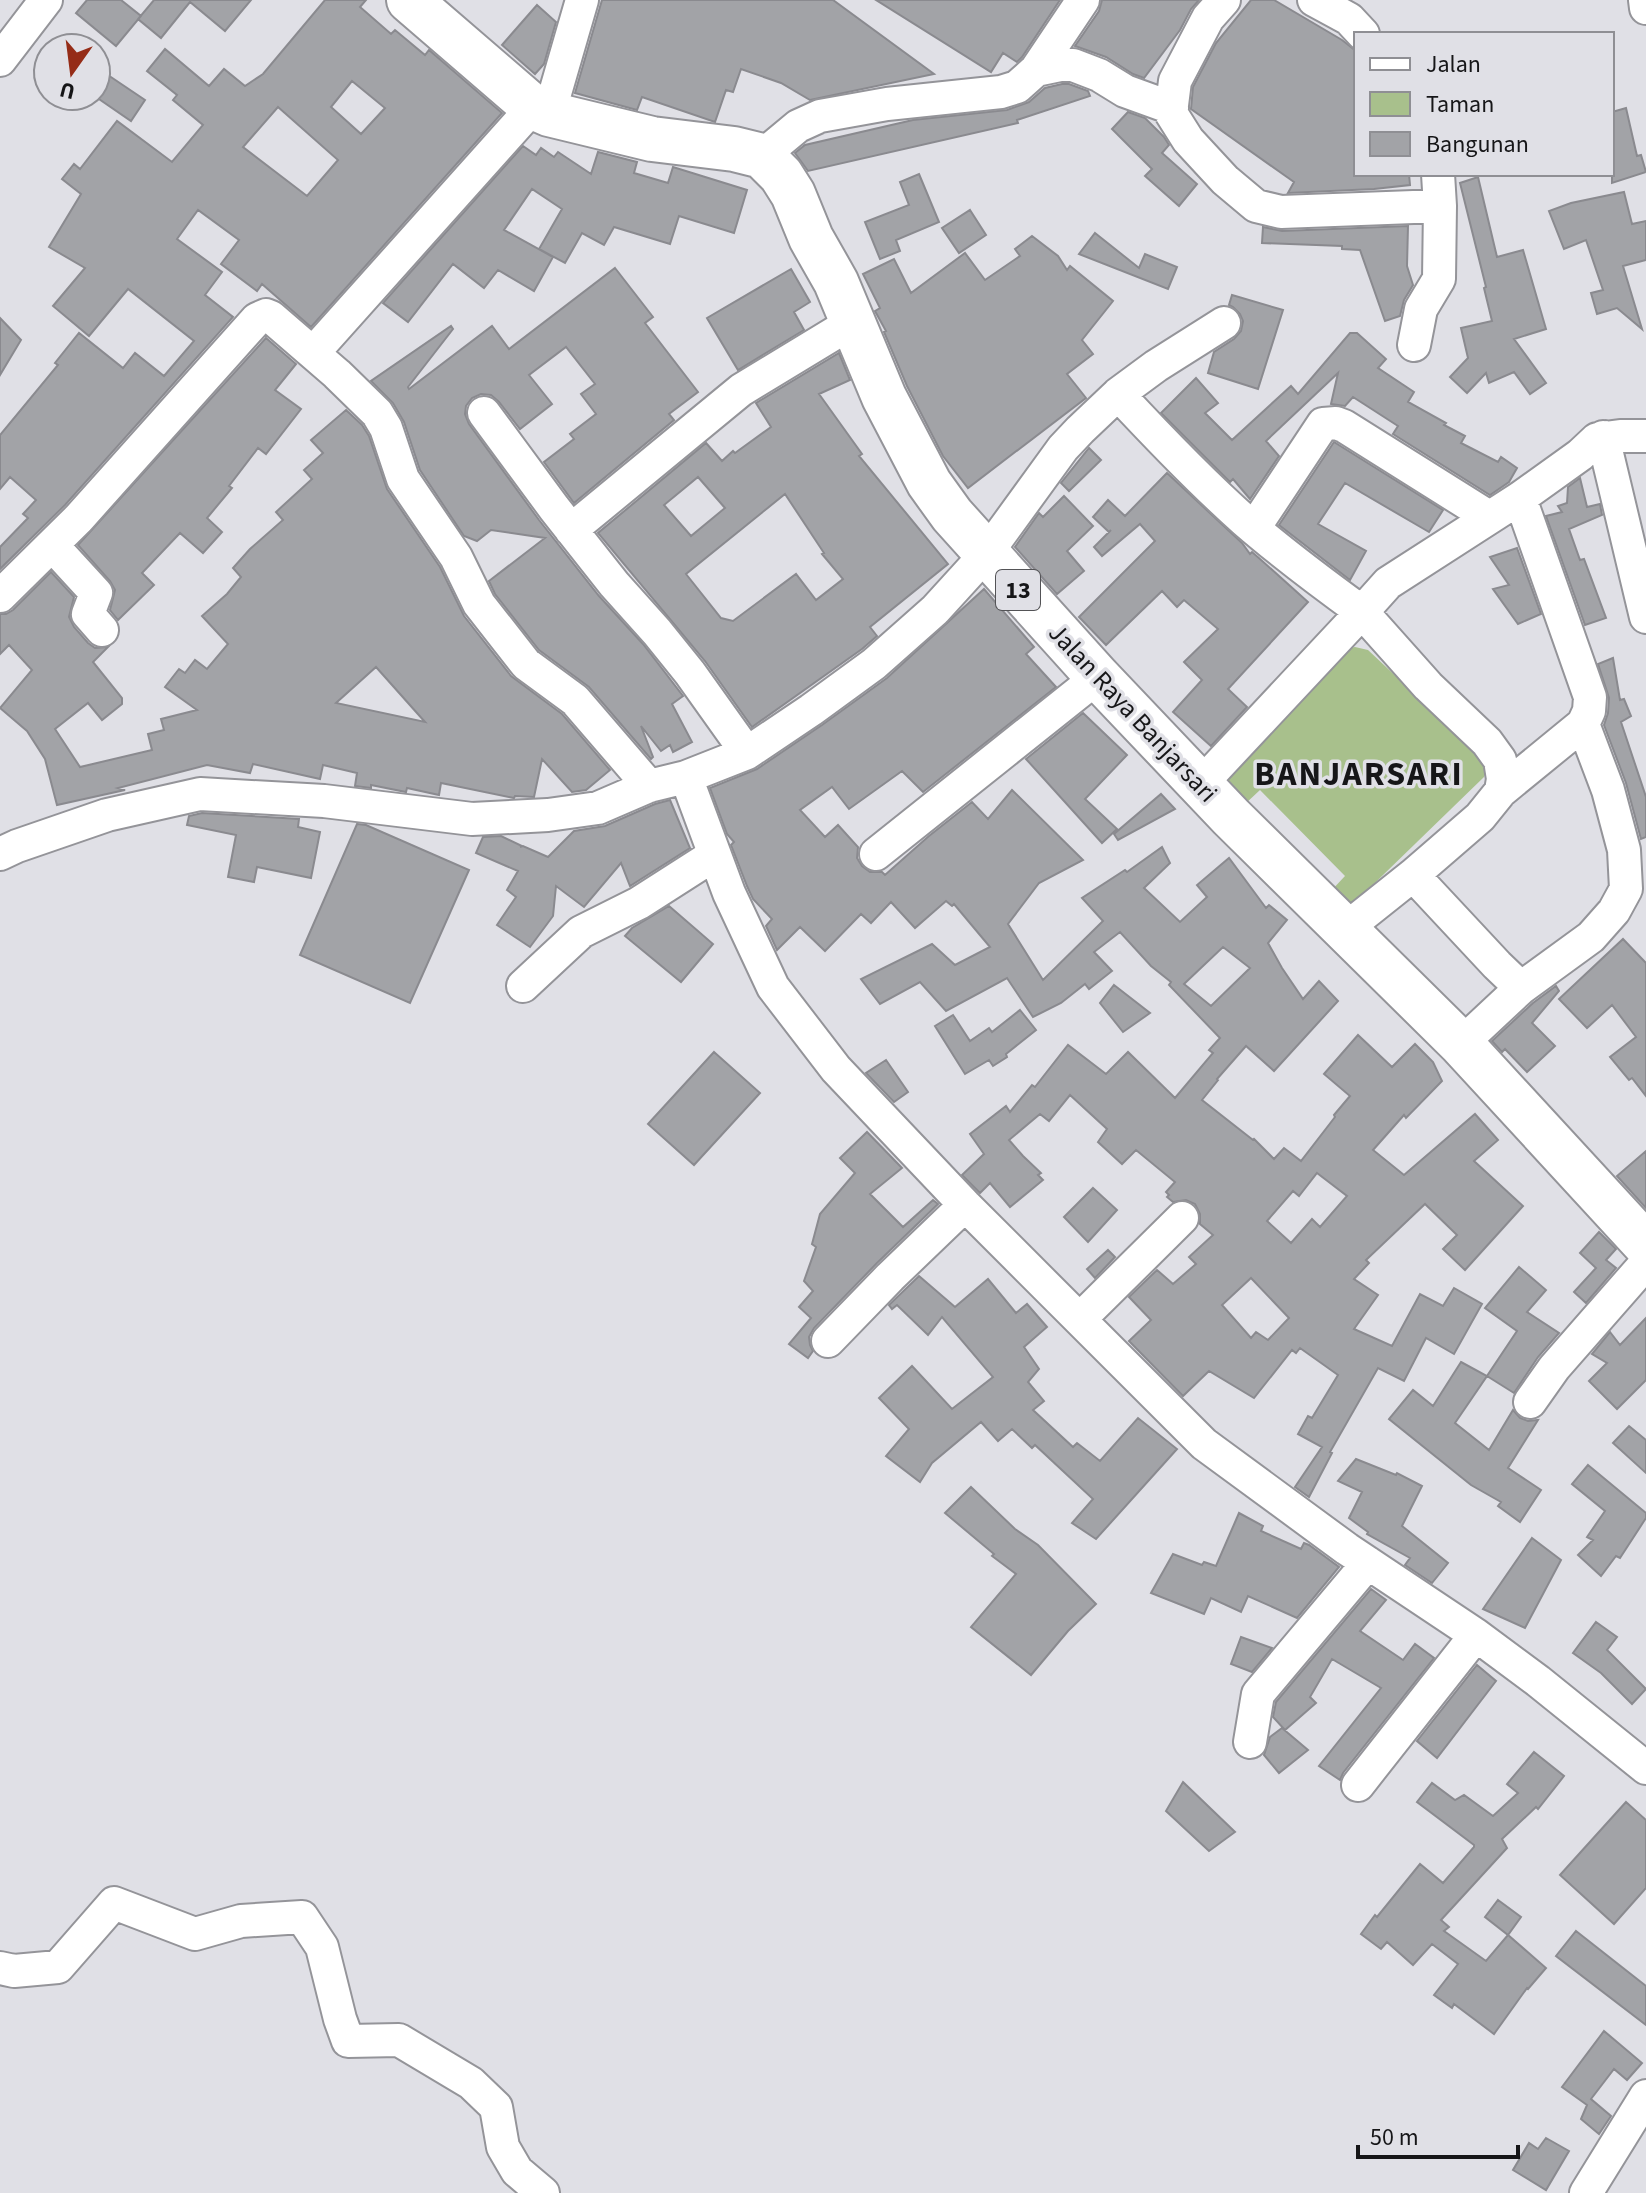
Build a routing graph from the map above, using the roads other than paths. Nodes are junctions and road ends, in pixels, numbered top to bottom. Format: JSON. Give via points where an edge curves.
{"nodes":[{"id":1,"x":46,"y":0,"type":"edge"},
{"id":2,"x":409,"y":0,"type":"edge"},
{"id":3,"x":582,"y":0,"type":"edge"},
{"id":4,"x":1083,"y":0,"type":"edge"},
{"id":5,"x":1224,"y":0,"type":"edge"},
{"id":6,"x":1314,"y":0,"type":"edge"},
{"id":7,"x":1645,"y":0,"type":"edge"},
{"id":8,"x":1646,"y":8,"type":"edge"},
{"id":9,"x":1361,"y":32,"type":"edge"},
{"id":10,"x":0,"y":60,"type":"edge"},
{"id":11,"x":1036,"y":70,"type":"junction"},
{"id":12,"x":1172,"y":108,"type":"junction"},
{"id":13,"x":541,"y":110,"type":"junction"},
{"id":14,"x":762,"y":156,"type":"junction"},
{"id":15,"x":1438,"y":176,"type":"edge"},
{"id":16,"x":1440,"y":206,"type":"junction"},
{"id":17,"x":853,"y":322,"type":"junction"},
{"id":18,"x":1224,"y":323,"type":"dead end"},
{"id":19,"x":1414,"y":345,"type":"dead end"},
{"id":20,"x":324,"y":363,"type":"junction"},
{"id":21,"x":1118,"y":394,"type":"junction"},
{"id":22,"x":484,"y":413,"type":"dead end"},
{"id":23,"x":1646,"y":436,"type":"edge"},
{"id":24,"x":1603,"y":437,"type":"junction"},
{"id":25,"x":1520,"y":498,"type":"junction"},
{"id":26,"x":1489,"y":517,"type":"junction"},
{"id":27,"x":1254,"y":528,"type":"junction"},
{"id":28,"x":571,"y":530,"type":"junction"},
{"id":29,"x":52,"y":545,"type":"junction"},
{"id":30,"x":986,"y":554,"type":"junction"},
{"id":31,"x":0,"y":596,"type":"edge"},
{"id":32,"x":1362,"y":612,"type":"junction"},
{"id":33,"x":1646,"y":617,"type":"edge"},
{"id":34,"x":102,"y":630,"type":"dead end"},
{"id":35,"x":1098,"y":677,"type":"junction"},
{"id":36,"x":1583,"y":724,"type":"junction"},
{"id":37,"x":747,"y":753,"type":"junction"},
{"id":38,"x":686,"y":777,"type":"junction"},
{"id":39,"x":1200,"y":785,"type":"junction"},
{"id":40,"x":649,"y":786,"type":"junction"},
{"id":41,"x":1501,"y":791,"type":"junction"},
{"id":42,"x":0,"y":854,"type":"edge"},
{"id":43,"x":876,"y":854,"type":"dead end"},
{"id":44,"x":714,"y":855,"type":"junction"},
{"id":45,"x":1413,"y":875,"type":"junction"},
{"id":46,"x":1344,"y":930,"type":"junction"},
{"id":47,"x":523,"y":986,"type":"dead end"},
{"id":48,"x":1521,"y":988,"type":"junction"},
{"id":49,"x":1461,"y":1044,"type":"junction"},
{"id":50,"x":965,"y":1205,"type":"junction"},
{"id":51,"x":1182,"y":1218,"type":"dead end"},
{"id":52,"x":1646,"y":1245,"type":"edge"},
{"id":53,"x":1646,"y":1263,"type":"edge"},
{"id":54,"x":1080,"y":1319,"type":"junction"},
{"id":55,"x":828,"y":1341,"type":"dead end"},
{"id":56,"x":1530,"y":1402,"type":"dead end"},
{"id":57,"x":1368,"y":1563,"type":"junction"},
{"id":58,"x":1476,"y":1635,"type":"junction"},
{"id":59,"x":1250,"y":1742,"type":"dead end"},
{"id":60,"x":1646,"y":1768,"type":"edge"},
{"id":61,"x":1358,"y":1785,"type":"dead end"},
{"id":62,"x":0,"y":1968,"type":"edge"},
{"id":63,"x":1646,"y":2096,"type":"edge"},
{"id":64,"x":543,"y":2193,"type":"edge"},
{"id":65,"x":1586,"y":2193,"type":"edge"}],
"edges":[{"from":1,"to":10,"type":"street"},
{"from":2,"to":13,"type":"highway"},
{"from":3,"to":13,"type":"street"},
{"from":4,"to":11,"type":"street"},
{"from":5,"to":12,"type":"street","via":[[1208,18],[1175,81]]},
{"from":6,"to":9,"type":"street"},
{"from":7,"to":8,"type":"street"},
{"from":11,"to":12,"type":"street","via":[[1073,65]]},
{"from":11,"to":14,"type":"street","via":[[1017,87],[1001,92],[820,116],[798,126]]},
{"from":12,"to":16,"type":"street","via":[[1188,140],[1256,206],[1281,212]]},
{"from":13,"to":14,"type":"highway","via":[[652,139]]},
{"from":13,"to":20,"type":"street"},
{"from":14,"to":17,"type":"highway","name":"Jalan Raya Banjarsari","number":"13","via":[[793,194]]},
{"from":15,"to":16,"type":"street"},
{"from":16,"to":19,"type":"street","via":[[1439,279],[1421,309]]},
{"from":17,"to":28,"type":"street","via":[[741,390]]},
{"from":17,"to":30,"type":"highway","name":"Jalan Raya Banjarsari","number":"13","via":[[914,457],[952,515]]},
{"from":18,"to":21,"type":"street"},
{"from":20,"to":29,"type":"street","via":[[271,317],[257,319]]},
{"from":20,"to":40,"type":"street","via":[[382,420],[403,479],[456,557],[479,604],[526,664],[575,700]]},
{"from":21,"to":27,"type":"street"},
{"from":21,"to":30,"type":"street","via":[[1063,448]]},
{"from":22,"to":28,"type":"street"},
{"from":23,"to":24,"type":"street"},
{"from":24,"to":25,"type":"street"},
{"from":24,"to":33,"type":"street"},
{"from":25,"to":26,"type":"street"},
{"from":25,"to":36,"type":"street","via":[[1590,697]]},
{"from":26,"to":27,"type":"street","via":[[1344,426],[1329,422]]},
{"from":26,"to":32,"type":"street","via":[[1388,583]]},
{"from":27,"to":32,"type":"street"},
{"from":28,"to":37,"type":"street","via":[[690,673]]},
{"from":29,"to":31,"type":"street"},
{"from":29,"to":34,"type":"street","via":[[96,593],[88,614]]},
{"from":30,"to":35,"type":"highway","name":"Jalan Raya Banjarsari","number":"13"},
{"from":30,"to":37,"type":"street","via":[[935,610],[874,664]]},
{"from":32,"to":39,"type":"street"},
{"from":32,"to":41,"type":"street","via":[[1487,742],[1500,760]]},
{"from":35,"to":39,"type":"highway","name":"Jalan Raya Banjarsari","number":"13"},
{"from":35,"to":43,"type":"street"},
{"from":36,"to":41,"type":"street"},
{"from":36,"to":48,"type":"street","via":[[1624,850],[1626,889],[1591,937]]},
{"from":37,"to":38,"type":"street"},
{"from":38,"to":40,"type":"street"},
{"from":38,"to":44,"type":"street"},
{"from":39,"to":46,"type":"highway","name":"Jalan Raya Banjarsari","number":"13"},
{"from":40,"to":42,"type":"street","via":[[598,808],[472,819],[324,801],[200,794],[107,815]]},
{"from":41,"to":45,"type":"street","via":[[1480,817]]},
{"from":44,"to":47,"type":"street","via":[[581,932]]},
{"from":44,"to":50,"type":"street","via":[[773,987],[836,1069]]},
{"from":45,"to":46,"type":"street"},
{"from":45,"to":48,"type":"street"},
{"from":46,"to":49,"type":"highway","name":"Jalan Raya Banjarsari","number":"13"},
{"from":48,"to":49,"type":"street"},
{"from":49,"to":52,"type":"highway","name":"Jalan Raya Banjarsari","number":"13"},
{"from":50,"to":54,"type":"street"},
{"from":50,"to":55,"type":"street"},
{"from":51,"to":54,"type":"street"},
{"from":53,"to":56,"type":"street"},
{"from":54,"to":57,"type":"street","via":[[1204,1444]]},
{"from":57,"to":58,"type":"street"},
{"from":57,"to":59,"type":"street","via":[[1258,1694]]},
{"from":58,"to":60,"type":"street"},
{"from":58,"to":61,"type":"street"},
{"from":62,"to":64,"type":"street","via":[[58,1967],[114,1903],[195,1934],[241,1921],[302,1917],[322,1947],[348,2041],[399,2040],[471,2083],[496,2107],[503,2147],[517,2171]]},
{"from":63,"to":65,"type":"street"}]}
